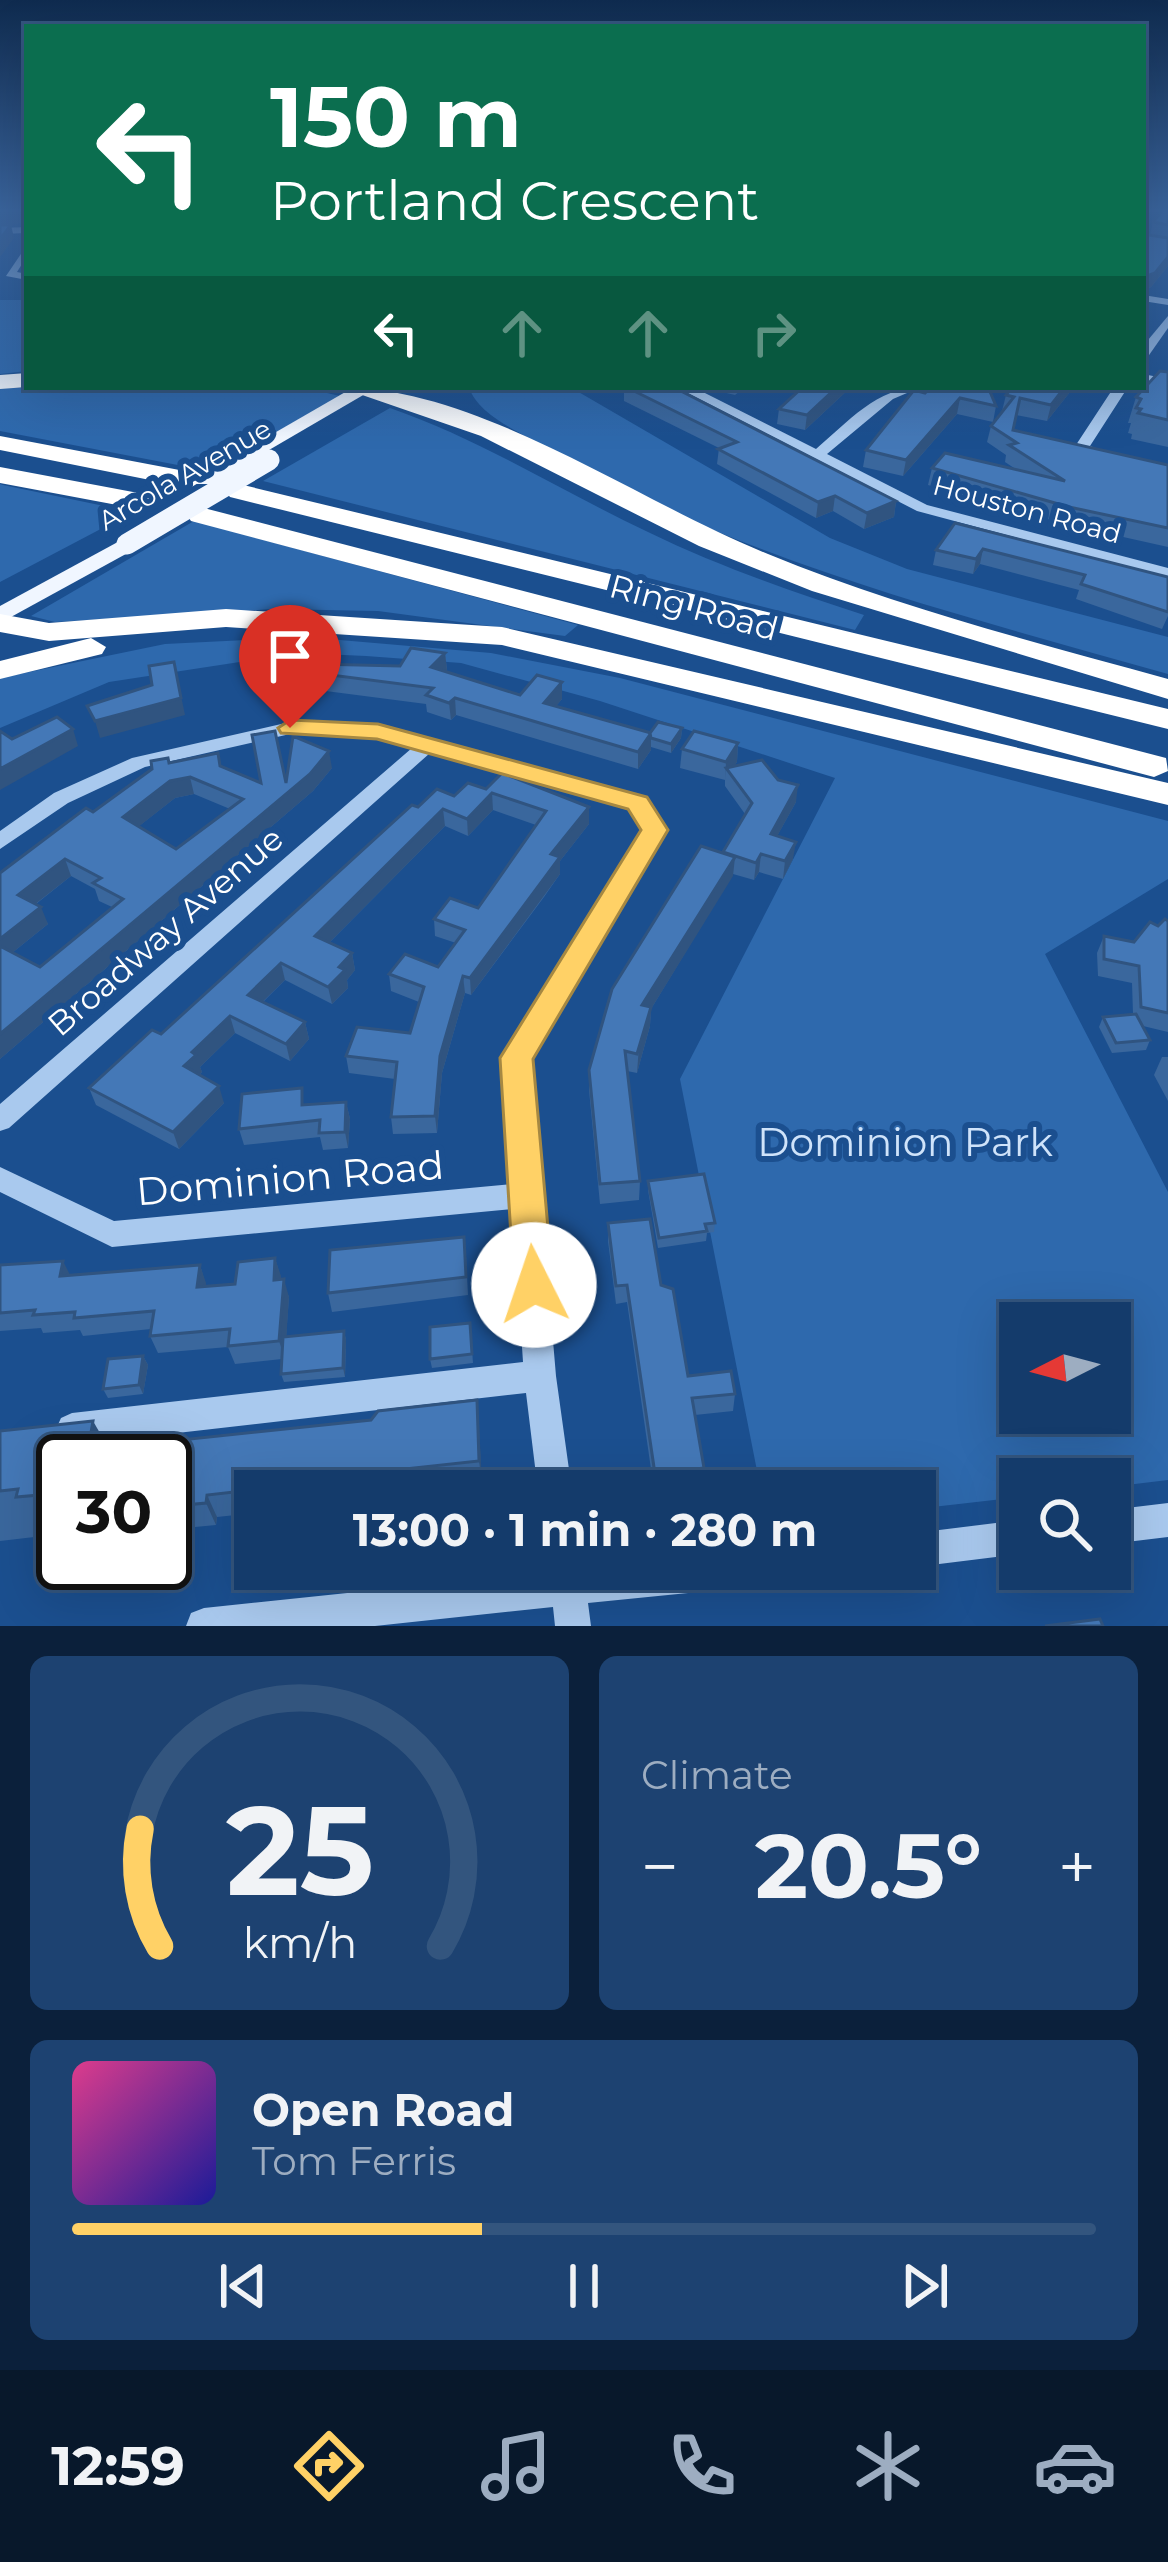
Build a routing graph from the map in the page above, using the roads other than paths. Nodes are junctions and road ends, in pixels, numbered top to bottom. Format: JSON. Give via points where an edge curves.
{"nodes":[{"id":1,"x":1168,"y":320,"type":"edge"},
{"id":2,"x":1146,"y":351,"type":"edge"},
{"id":3,"x":372,"y":390,"type":"edge"},
{"id":4,"x":377,"y":390,"type":"edge"},
{"id":5,"x":454,"y":390,"type":"edge"},
{"id":6,"x":689,"y":390,"type":"edge"},
{"id":7,"x":1119,"y":390,"type":"edge"},
{"id":8,"x":882,"y":391,"type":"edge"},
{"id":9,"x":0,"y":443,"type":"edge"},
{"id":10,"x":522,"y":445,"type":"junction"},
{"id":11,"x":818,"y":455,"type":"junction"},
{"id":12,"x":1124,"y":458,"type":"edge"},
{"id":13,"x":0,"y":475,"type":"edge"},
{"id":14,"x":190,"y":480,"type":"dead end"},
{"id":15,"x":239,"y":492,"type":"dead end"},
{"id":16,"x":149,"y":503,"type":"dead end"},
{"id":17,"x":200,"y":515,"type":"dead end"},
{"id":18,"x":117,"y":541,"type":"junction"},
{"id":19,"x":1168,"y":573,"type":"edge"},
{"id":20,"x":0,"y":597,"type":"edge"},
{"id":21,"x":0,"y":620,"type":"edge"},
{"id":22,"x":351,"y":623,"type":"junction"},
{"id":23,"x":0,"y":670,"type":"edge"},
{"id":24,"x":1168,"y":688,"type":"edge"},
{"id":25,"x":1168,"y":719,"type":"edge"},
{"id":26,"x":427,"y":745,"type":"junction"},
{"id":27,"x":1168,"y":769,"type":"edge"},
{"id":28,"x":1168,"y":794,"type":"edge"},
{"id":29,"x":0,"y":842,"type":"edge"},
{"id":30,"x":0,"y":1120,"type":"edge"},
{"id":31,"x":0,"y":1179,"type":"edge"},
{"id":32,"x":527,"y":1195,"type":"junction"},
{"id":33,"x":540,"y":1376,"type":"junction"},
{"id":34,"x":47,"y":1432,"type":"edge"},
{"id":35,"x":552,"y":1470,"type":"edge"},
{"id":36,"x":1168,"y":1520,"type":"edge"},
{"id":37,"x":1131,"y":1524,"type":"edge"},
{"id":38,"x":999,"y":1540,"type":"edge"},
{"id":39,"x":936,"y":1548,"type":"edge"},
{"id":40,"x":603,"y":1590,"type":"edge"},
{"id":41,"x":569,"y":1595,"type":"edge"},
{"id":42,"x":204,"y":1626,"type":"edge"}],
"edges":[{"from":1,"to":2,"type":"street"},
{"from":3,"to":18,"type":"main road","name":"Arcola Avenue","bridge":true},
{"from":4,"to":10,"type":"highway"},
{"from":5,"to":10,"type":"highway"},
{"from":6,"to":11,"type":"street","name":"Houston Road"},
{"from":7,"to":12,"type":"street","via":[[1081,448]]},
{"from":8,"to":11,"type":"street"},
{"from":9,"to":14,"type":"highway"},
{"from":10,"to":24,"type":"highway","via":[[711,540],[879,607]]},
{"from":11,"to":19,"type":"street","name":"Houston Road","via":[[922,508]]},
{"from":13,"to":16,"type":"highway"},
{"from":15,"to":25,"type":"highway","name":"Ring Road"},
{"from":17,"to":27,"type":"highway","name":"Ring Road"},
{"from":18,"to":20,"type":"main road","name":"Arcola Avenue"},
{"from":18,"to":21,"type":"main road","name":"Arcola Avenue"},
{"from":21,"to":22,"type":"highway","via":[[49,632],[226,618]]},
{"from":22,"to":23,"type":"highway","via":[[196,632]]},
{"from":22,"to":28,"type":"highway","via":[[502,636]]},
{"from":26,"to":29,"type":"street","via":[[378,732],[290,728],[204,747],[139,762],[80,789]]},
{"from":26,"to":30,"type":"street","name":"Broadway Avenue"},
{"from":26,"to":32,"type":"street","via":[[637,803],[655,830],[516,1058]]},
{"from":31,"to":32,"type":"street","name":"Dominion Road","via":[[112,1234]]},
{"from":32,"to":33,"type":"street"},
{"from":33,"to":34,"type":"street"},
{"from":33,"to":35,"type":"street"},
{"from":36,"to":37,"type":"street"},
{"from":38,"to":39,"type":"street"},
{"from":40,"to":41,"type":"street"},
{"from":41,"to":42,"type":"street"}]}
